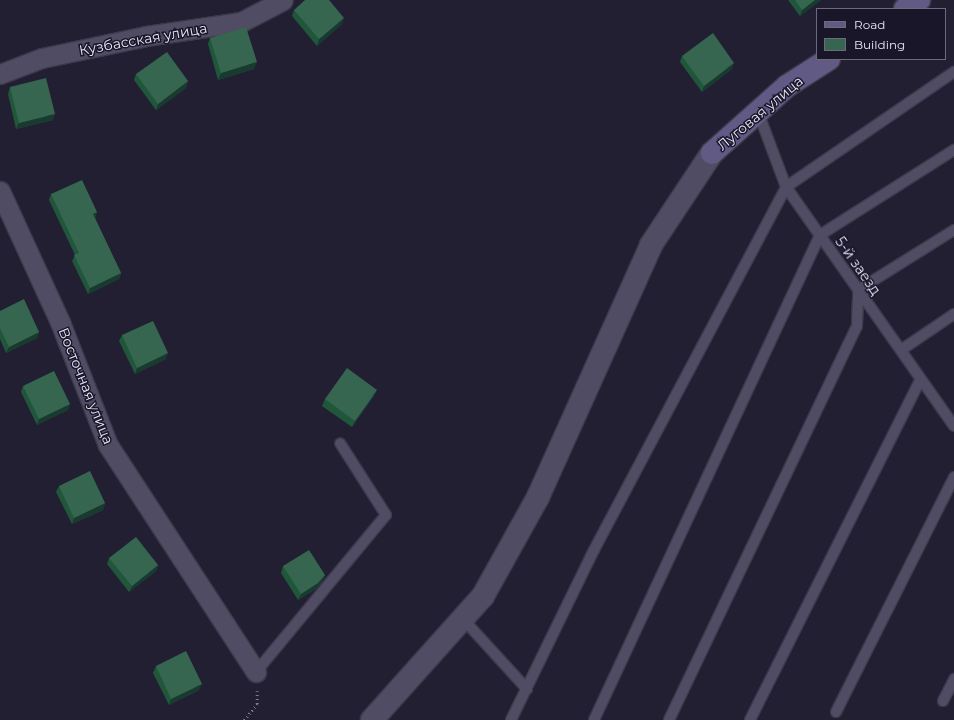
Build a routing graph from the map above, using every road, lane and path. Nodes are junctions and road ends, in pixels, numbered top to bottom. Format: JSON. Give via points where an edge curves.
{"nodes":[{"id":1,"x":283,"y":0,"type":"edge"},
{"id":2,"x":919,"y":0,"type":"edge"},
{"id":3,"x":907,"y":8,"type":"edge"},
{"id":4,"x":827,"y":60,"type":"edge"},
{"id":5,"x":954,"y":72,"type":"edge"},
{"id":6,"x":0,"y":74,"type":"edge"},
{"id":7,"x":758,"y":112,"type":"junction"},
{"id":8,"x":954,"y":150,"type":"edge"},
{"id":9,"x":712,"y":153,"type":"joint"},
{"id":10,"x":786,"y":187,"type":"junction"},
{"id":11,"x":0,"y":191,"type":"edge"},
{"id":12,"x":954,"y":230,"type":"edge"},
{"id":13,"x":820,"y":236,"type":"junction"},
{"id":14,"x":858,"y":290,"type":"junction"},
{"id":15,"x":954,"y":314,"type":"edge"},
{"id":16,"x":900,"y":350,"type":"junction"},
{"id":17,"x":921,"y":379,"type":"junction"},
{"id":18,"x":950,"y":413,"type":"edge"},
{"id":19,"x":954,"y":426,"type":"edge"},
{"id":20,"x":340,"y":443,"type":"dead end"},
{"id":21,"x":954,"y":477,"type":"edge"},
{"id":22,"x":463,"y":619,"type":"junction"},
{"id":23,"x":256,"y":672,"type":"junction"},
{"id":24,"x":954,"y":679,"type":"edge"},
{"id":25,"x":526,"y":689,"type":"junction"},
{"id":26,"x":943,"y":700,"type":"dead end"},
{"id":27,"x":836,"y":712,"type":"dead end"},
{"id":28,"x":244,"y":720,"type":"edge"},
{"id":29,"x":372,"y":720,"type":"edge"},
{"id":30,"x":511,"y":720,"type":"edge"},
{"id":31,"x":594,"y":720,"type":"edge"},
{"id":32,"x":668,"y":720,"type":"edge"},
{"id":33,"x":750,"y":720,"type":"edge"}],
"edges":[{"from":1,"to":6,"type":"street","name":"Кузбасская улица","via":[[241,22],[101,45],[42,58]]},
{"from":2,"to":3,"type":"main road"},
{"from":4,"to":7,"type":"main road","name":"Луговая улица","via":[[787,86]]},
{"from":5,"to":10,"type":"lane"},
{"from":7,"to":9,"type":"main road","name":"Луговая улица"},
{"from":7,"to":10,"type":"lane","name":"5-й заезд"},
{"from":8,"to":13,"type":"lane"},
{"from":9,"to":22,"type":"street","via":[[651,245],[538,497],[483,596]]},
{"from":10,"to":13,"type":"lane","name":"5-й заезд"},
{"from":10,"to":25,"type":"lane","via":[[594,550]]},
{"from":11,"to":23,"type":"street","name":"Восточная улица","via":[[60,322],[108,445]]},
{"from":12,"to":14,"type":"lane"},
{"from":13,"to":14,"type":"lane","name":"5-й заезд"},
{"from":13,"to":31,"type":"lane"},
{"from":14,"to":16,"type":"lane","name":"5-й заезд"},
{"from":14,"to":32,"type":"lane","via":[[857,326]]},
{"from":15,"to":16,"type":"lane"},
{"from":16,"to":17,"type":"lane","name":"5-й заезд"},
{"from":17,"to":18,"type":"lane","name":"5-й заезд"},
{"from":17,"to":33,"type":"lane"},
{"from":18,"to":19,"type":"lane","name":"5-й заезд"},
{"from":20,"to":23,"type":"lane","via":[[386,515]]},
{"from":21,"to":27,"type":"lane"},
{"from":22,"to":25,"type":"lane"},
{"from":22,"to":29,"type":"street"},
{"from":23,"to":28,"type":"path","via":[[257,704]]},
{"from":24,"to":26,"type":"lane"},
{"from":25,"to":30,"type":"lane"}]}
